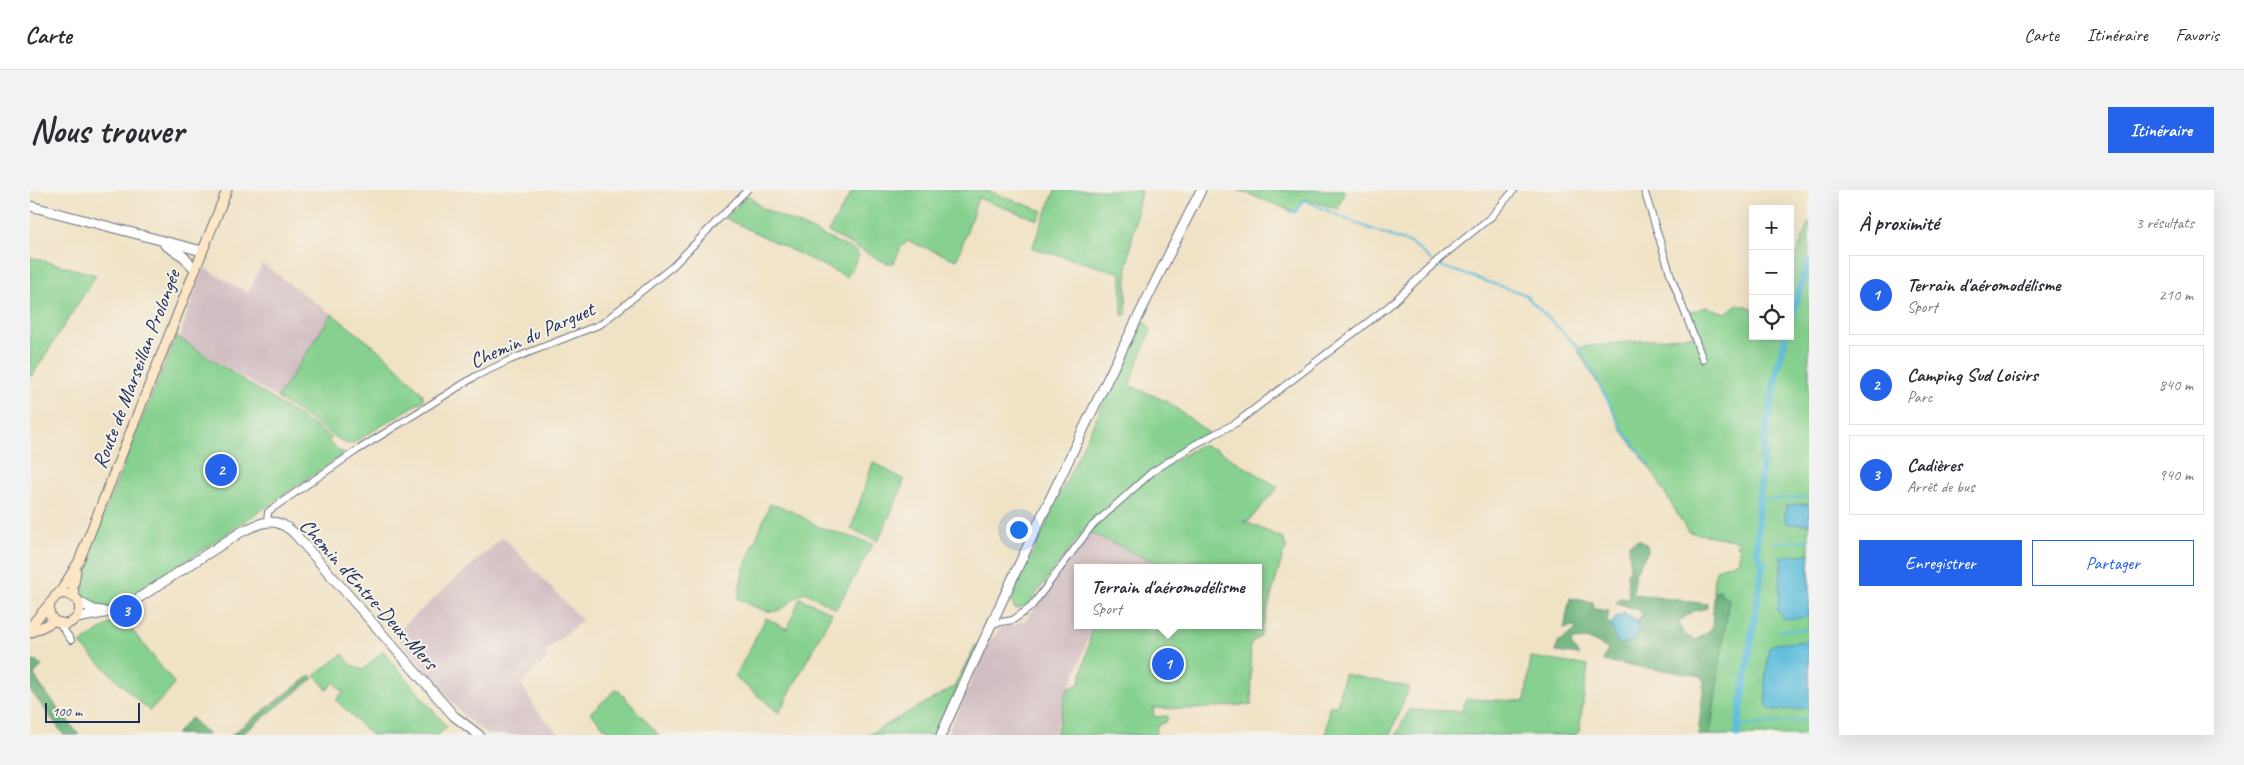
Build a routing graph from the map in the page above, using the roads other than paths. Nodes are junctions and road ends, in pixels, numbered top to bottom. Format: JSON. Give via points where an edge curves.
{"nodes":[{"id":1,"x":227,"y":190,"type":"edge"},
{"id":2,"x":747,"y":190,"type":"edge"},
{"id":3,"x":1201,"y":190,"type":"edge"},
{"id":4,"x":1514,"y":190,"type":"edge"},
{"id":5,"x":1644,"y":190,"type":"edge"},
{"id":6,"x":30,"y":206,"type":"edge"},
{"id":7,"x":145,"y":236,"type":"junction"},
{"id":8,"x":202,"y":251,"type":"junction"},
{"id":9,"x":194,"y":268,"type":"junction"},
{"id":10,"x":1703,"y":360,"type":"dead end"},
{"id":11,"x":267,"y":522,"type":"junction"},
{"id":12,"x":79,"y":561,"type":"junction"},
{"id":13,"x":52,"y":599,"type":"junction"},
{"id":14,"x":77,"y":600,"type":"junction"},
{"id":15,"x":120,"y":610,"type":"junction"},
{"id":16,"x":75,"y":620,"type":"junction"},
{"id":17,"x":57,"y":622,"type":"junction"},
{"id":18,"x":990,"y":624,"type":"junction"},
{"id":19,"x":30,"y":627,"type":"edge"},
{"id":20,"x":30,"y":633,"type":"edge"},
{"id":21,"x":479,"y":735,"type":"edge"},
{"id":22,"x":941,"y":735,"type":"edge"}],
"edges":[{"from":1,"to":8,"type":"main road","name":"Route de Marseillan Prolongée"},
{"from":2,"to":11,"type":"street","name":"Chemin du Parguet","via":[[673,266],[601,324],[476,376],[268,512]]},
{"from":3,"to":18,"type":"street"},
{"from":4,"to":18,"type":"street","via":[[1491,218],[1439,259],[1390,306],[1236,423],[1152,472],[1086,532],[1031,606],[1013,620]]},
{"from":5,"to":10,"type":"street","via":[[1672,279]]},
{"from":6,"to":7,"type":"street"},
{"from":7,"to":8,"type":"street"},
{"from":7,"to":9,"type":"street","via":[[183,256]]},
{"from":8,"to":9,"type":"main road","name":"Route de Marseillan Prolongée"},
{"from":9,"to":12,"type":"main road","name":"Route de Marseillan Prolongée"},
{"from":11,"to":15,"type":"street","name":"Chemin d'Entre-Deux-Mers","via":[[241,532]]},
{"from":11,"to":21,"type":"street","name":"Chemin d'Entre-Deux-Mers","via":[[286,525],[294,533],[454,716]]},
{"from":12,"to":13,"type":"main road","name":"Route de Marseillan Prolongée"},
{"from":12,"to":14,"type":"main road","name":"Route de Marseillan Prolongée","via":[[73,589]]},
{"from":13,"to":14,"type":"main road","via":[[65,593]]},
{"from":13,"to":17,"type":"main road","via":[[49,613]]},
{"from":13,"to":19,"type":"main road","name":"Route de Marseillan Prolongée"},
{"from":14,"to":15,"type":"street","via":[[94,610]]},
{"from":14,"to":16,"type":"main road","via":[[80,610]]},
{"from":15,"to":16,"type":"street","name":"Chemin d'Entre-Deux-Mers"},
{"from":16,"to":17,"type":"main road"},
{"from":16,"to":17,"type":"street","via":[[70,630],[71,640]]},
{"from":17,"to":20,"type":"main road"},
{"from":18,"to":22,"type":"street"}]}
